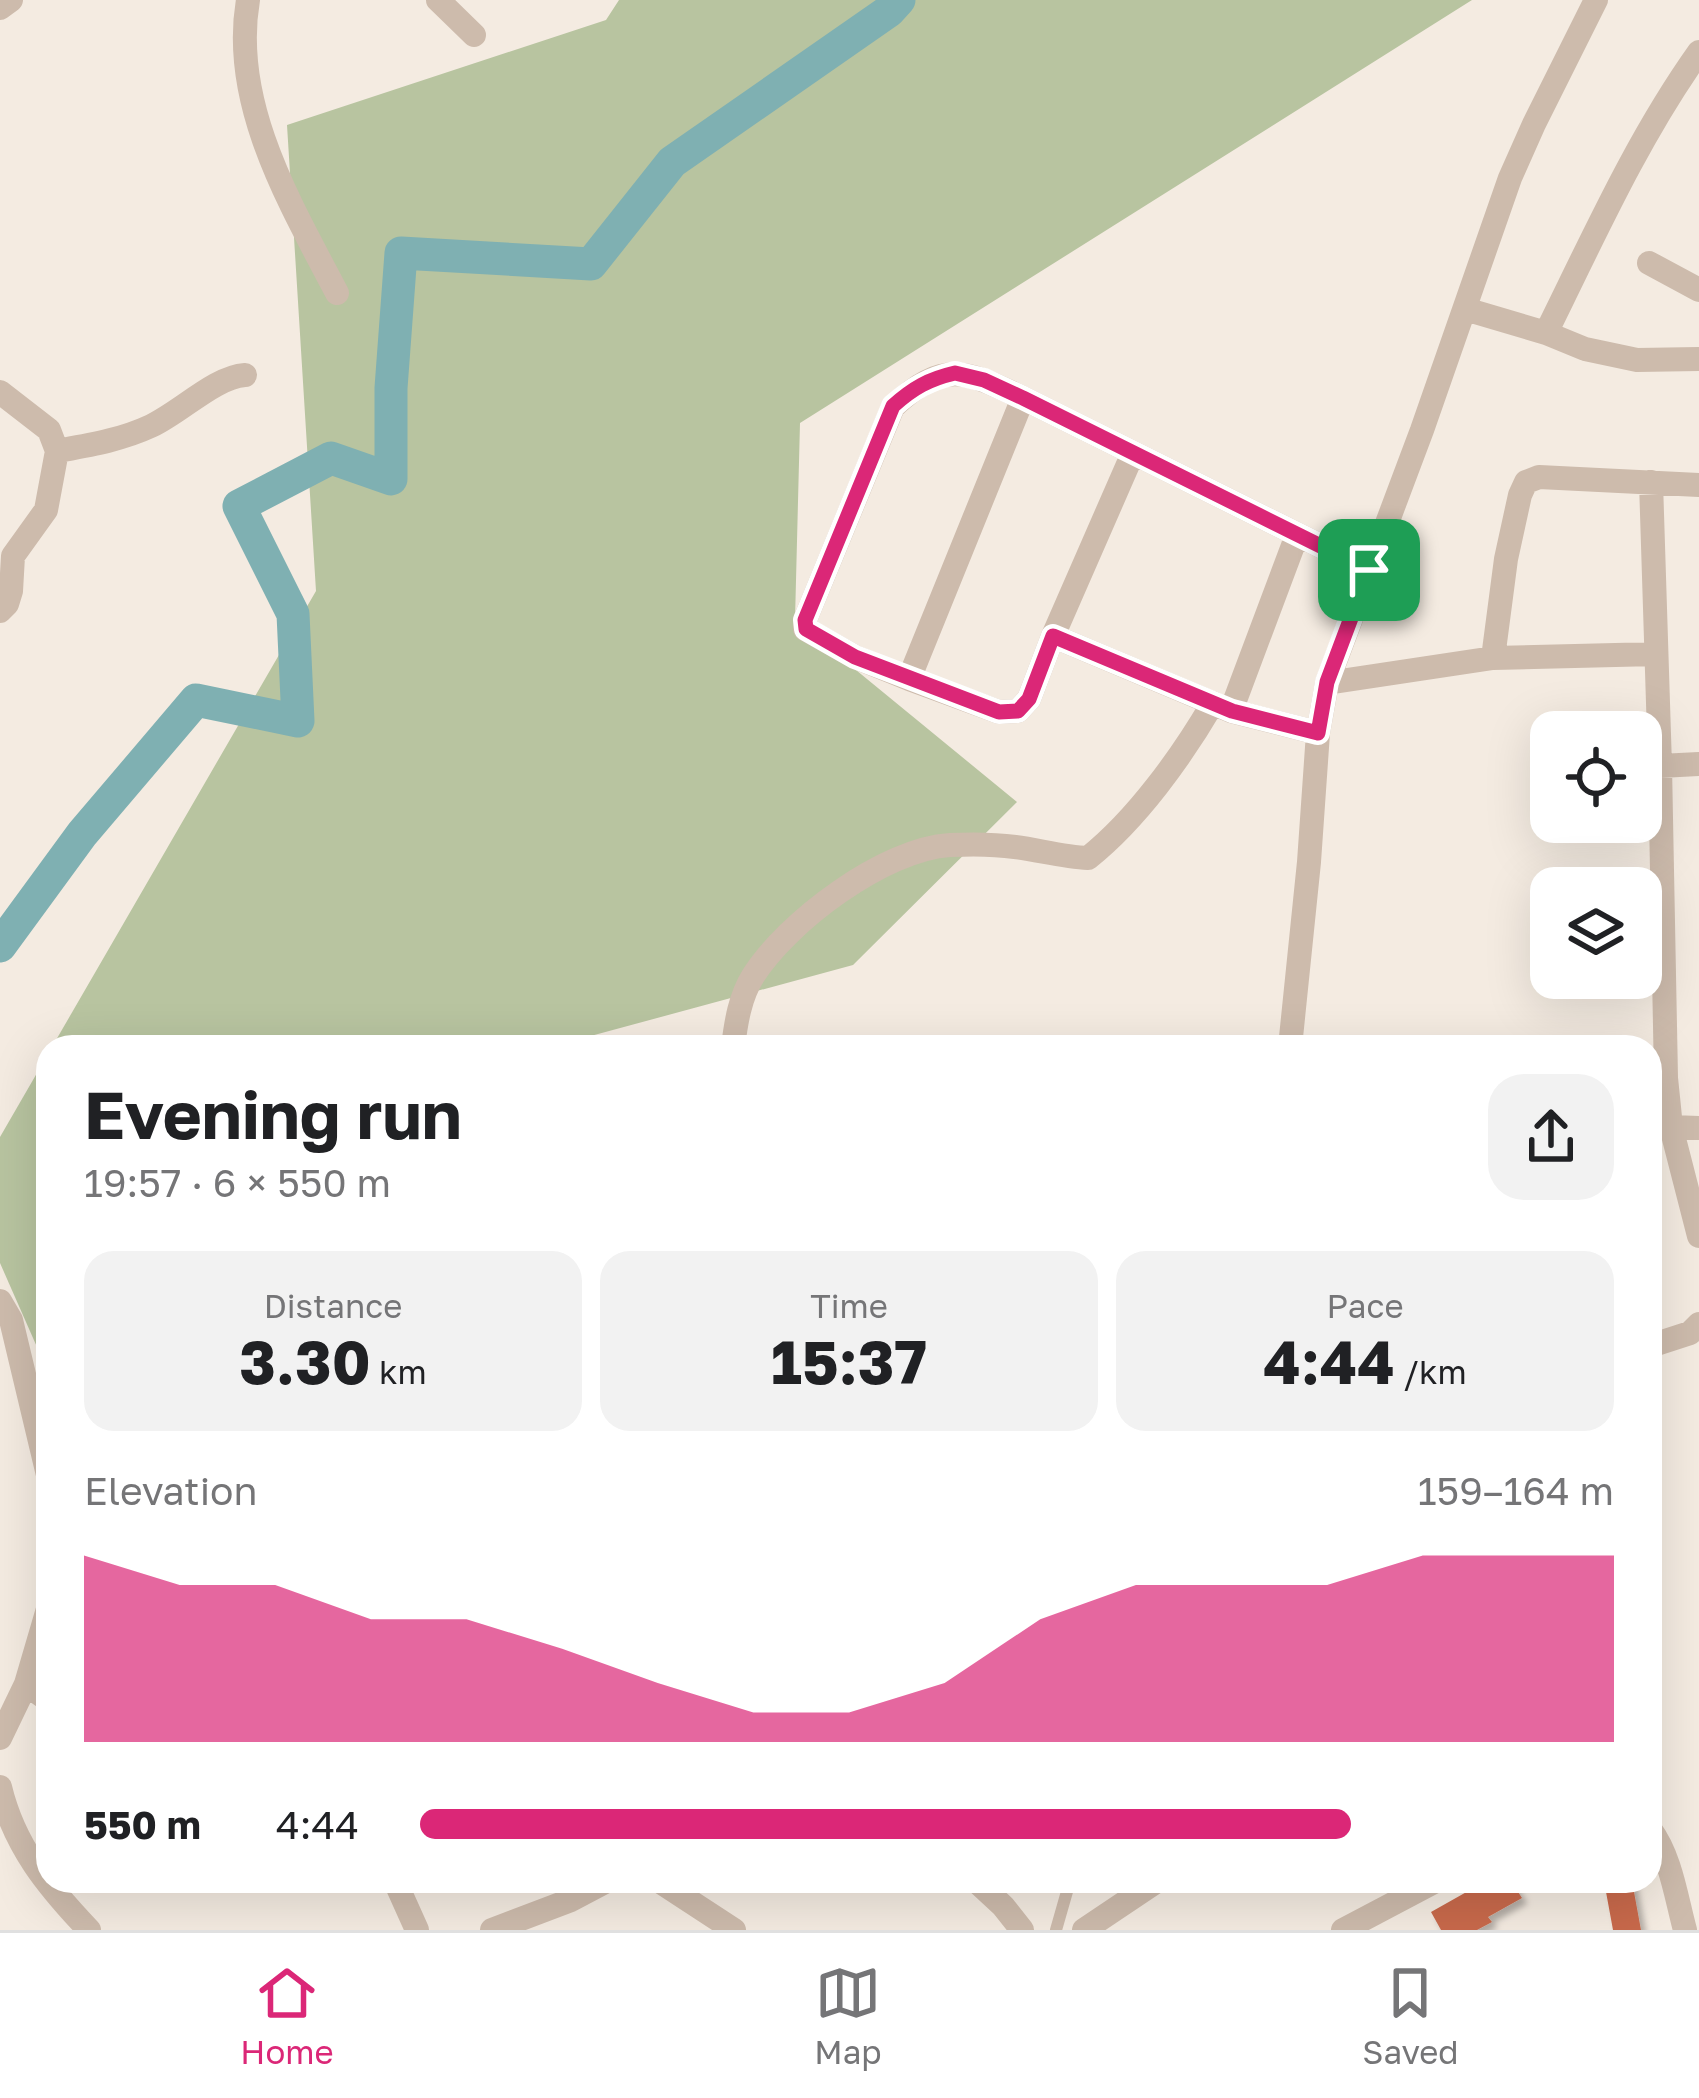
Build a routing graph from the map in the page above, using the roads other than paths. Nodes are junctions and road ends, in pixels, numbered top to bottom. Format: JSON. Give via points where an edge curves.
{"nodes":[{"id":1,"x":10,"y":0,"type":"edge"},
{"id":2,"x":248,"y":0,"type":"edge"},
{"id":3,"x":438,"y":0,"type":"edge"},
{"id":4,"x":1596,"y":0,"type":"edge"},
{"id":5,"x":0,"y":8,"type":"edge"},
{"id":6,"x":474,"y":35,"type":"dead end"},
{"id":7,"x":1699,"y":52,"type":"edge"},
{"id":8,"x":1649,"y":263,"type":"dead end"},
{"id":9,"x":1699,"y":290,"type":"edge"},
{"id":10,"x":338,"y":293,"type":"dead end"},
{"id":11,"x":1465,"y":309,"type":"junction"},
{"id":12,"x":1546,"y":333,"type":"junction"},
{"id":13,"x":1699,"y":359,"type":"edge"},
{"id":14,"x":245,"y":375,"type":"dead end"},
{"id":15,"x":0,"y":392,"type":"edge"},
{"id":16,"x":1023,"y":398,"type":"junction"},
{"id":17,"x":57,"y":451,"type":"junction"},
{"id":18,"x":1133,"y":453,"type":"junction"},
{"id":19,"x":1651,"y":482,"type":"junction"},
{"id":20,"x":1699,"y":485,"type":"edge"},
{"id":21,"x":1297,"y":535,"type":"junction"},
{"id":22,"x":1369,"y":570,"type":"junction"},
{"id":23,"x":0,"y":611,"type":"edge"},
{"id":24,"x":1053,"y":636,"type":"junction"},
{"id":25,"x":1655,"y":654,"type":"junction"},
{"id":26,"x":1493,"y":658,"type":"junction"},
{"id":27,"x":909,"y":679,"type":"junction"},
{"id":28,"x":1327,"y":682,"type":"junction"},
{"id":29,"x":1222,"y":707,"type":"junction"},
{"id":30,"x":1658,"y":711,"type":"edge"},
{"id":31,"x":1318,"y":733,"type":"junction"},
{"id":32,"x":1699,"y":764,"type":"edge"},
{"id":33,"x":1662,"y":766,"type":"edge"},
{"id":34,"x":1661,"y":843,"type":"edge"},
{"id":35,"x":735,"y":1035,"type":"edge"},
{"id":36,"x":1291,"y":1035,"type":"edge"},
{"id":37,"x":1671,"y":1127,"type":"junction"},
{"id":38,"x":1699,"y":1128,"type":"edge"},
{"id":39,"x":1699,"y":1236,"type":"edge"},
{"id":40,"x":0,"y":1301,"type":"edge"},
{"id":41,"x":1699,"y":1324,"type":"edge"},
{"id":42,"x":1662,"y":1342,"type":"edge"},
{"id":43,"x":36,"y":1425,"type":"edge"},
{"id":44,"x":36,"y":1650,"type":"edge"},
{"id":45,"x":26,"y":1684,"type":"junction"},
{"id":46,"x":36,"y":1691,"type":"edge"},
{"id":47,"x":0,"y":1738,"type":"edge"},
{"id":48,"x":0,"y":1787,"type":"edge"},
{"id":49,"x":1662,"y":1852,"type":"edge"},
{"id":50,"x":36,"y":1868,"type":"edge"},
{"id":51,"x":54,"y":1893,"type":"edge"},
{"id":52,"x":400,"y":1893,"type":"edge"},
{"id":53,"x":584,"y":1893,"type":"edge"},
{"id":54,"x":677,"y":1893,"type":"edge"},
{"id":55,"x":989,"y":1893,"type":"edge"},
{"id":56,"x":1067,"y":1893,"type":"edge"},
{"id":57,"x":1139,"y":1893,"type":"edge"},
{"id":58,"x":1413,"y":1893,"type":"edge"},
{"id":59,"x":89,"y":1930,"type":"edge"},
{"id":60,"x":416,"y":1930,"type":"edge"},
{"id":61,"x":492,"y":1930,"type":"edge"},
{"id":62,"x":734,"y":1930,"type":"edge"},
{"id":63,"x":1022,"y":1930,"type":"edge"},
{"id":64,"x":1056,"y":1930,"type":"edge"},
{"id":65,"x":1084,"y":1930,"type":"edge"},
{"id":66,"x":1343,"y":1930,"type":"edge"},
{"id":67,"x":1685,"y":1930,"type":"edge"}],
"edges":[{"from":1,"to":5,"type":"street"},
{"from":2,"to":10,"type":"street","via":[[252,101],[277,178]]},
{"from":3,"to":6,"type":"street"},
{"from":4,"to":11,"type":"street","via":[[1510,178]]},
{"from":7,"to":12,"type":"street","via":[[1603,215]]},
{"from":8,"to":9,"type":"street"},
{"from":11,"to":12,"type":"street"},
{"from":11,"to":22,"type":"street"},
{"from":12,"to":13,"type":"street","via":[[1637,360]]},
{"from":14,"to":17,"type":"street","via":[[218,382],[120,440]]},
{"from":15,"to":17,"type":"street","via":[[49,430]]},
{"from":16,"to":18,"type":"street"},
{"from":16,"to":27,"type":"street"},
{"from":16,"to":27,"type":"street","via":[[955,373],[932,378],[893,406],[813,599],[806,629]]},
{"from":17,"to":23,"type":"street","via":[[46,510],[13,556],[11,591]]},
{"from":18,"to":21,"type":"street"},
{"from":18,"to":24,"type":"street"},
{"from":19,"to":20,"type":"street"},
{"from":19,"to":25,"type":"street"},
{"from":19,"to":26,"type":"street","via":[[1526,482]]},
{"from":21,"to":22,"type":"street"},
{"from":21,"to":29,"type":"street"},
{"from":22,"to":28,"type":"street"},
{"from":24,"to":27,"type":"street","via":[[1018,711],[999,712]]},
{"from":24,"to":29,"type":"street"},
{"from":25,"to":26,"type":"street"},
{"from":25,"to":30,"type":"street"},
{"from":26,"to":28,"type":"street"},
{"from":28,"to":31,"type":"street"},
{"from":29,"to":31,"type":"street"},
{"from":29,"to":35,"type":"street","via":[[1088,858],[945,845],[860,878],[779,943],[754,974]]},
{"from":31,"to":36,"type":"street"},
{"from":32,"to":33,"type":"street"},
{"from":34,"to":37,"type":"street"},
{"from":37,"to":38,"type":"street"},
{"from":37,"to":39,"type":"street"},
{"from":40,"to":43,"type":"street"},
{"from":41,"to":42,"type":"street"},
{"from":44,"to":45,"type":"street"},
{"from":45,"to":46,"type":"street"},
{"from":45,"to":47,"type":"street"},
{"from":48,"to":50,"type":"street"},
{"from":49,"to":67,"type":"street"},
{"from":51,"to":59,"type":"street"},
{"from":52,"to":60,"type":"street"},
{"from":53,"to":61,"type":"street"},
{"from":54,"to":62,"type":"street"},
{"from":55,"to":63,"type":"street"},
{"from":56,"to":64,"type":"lane"},
{"from":57,"to":65,"type":"street"},
{"from":58,"to":66,"type":"street"}]}
